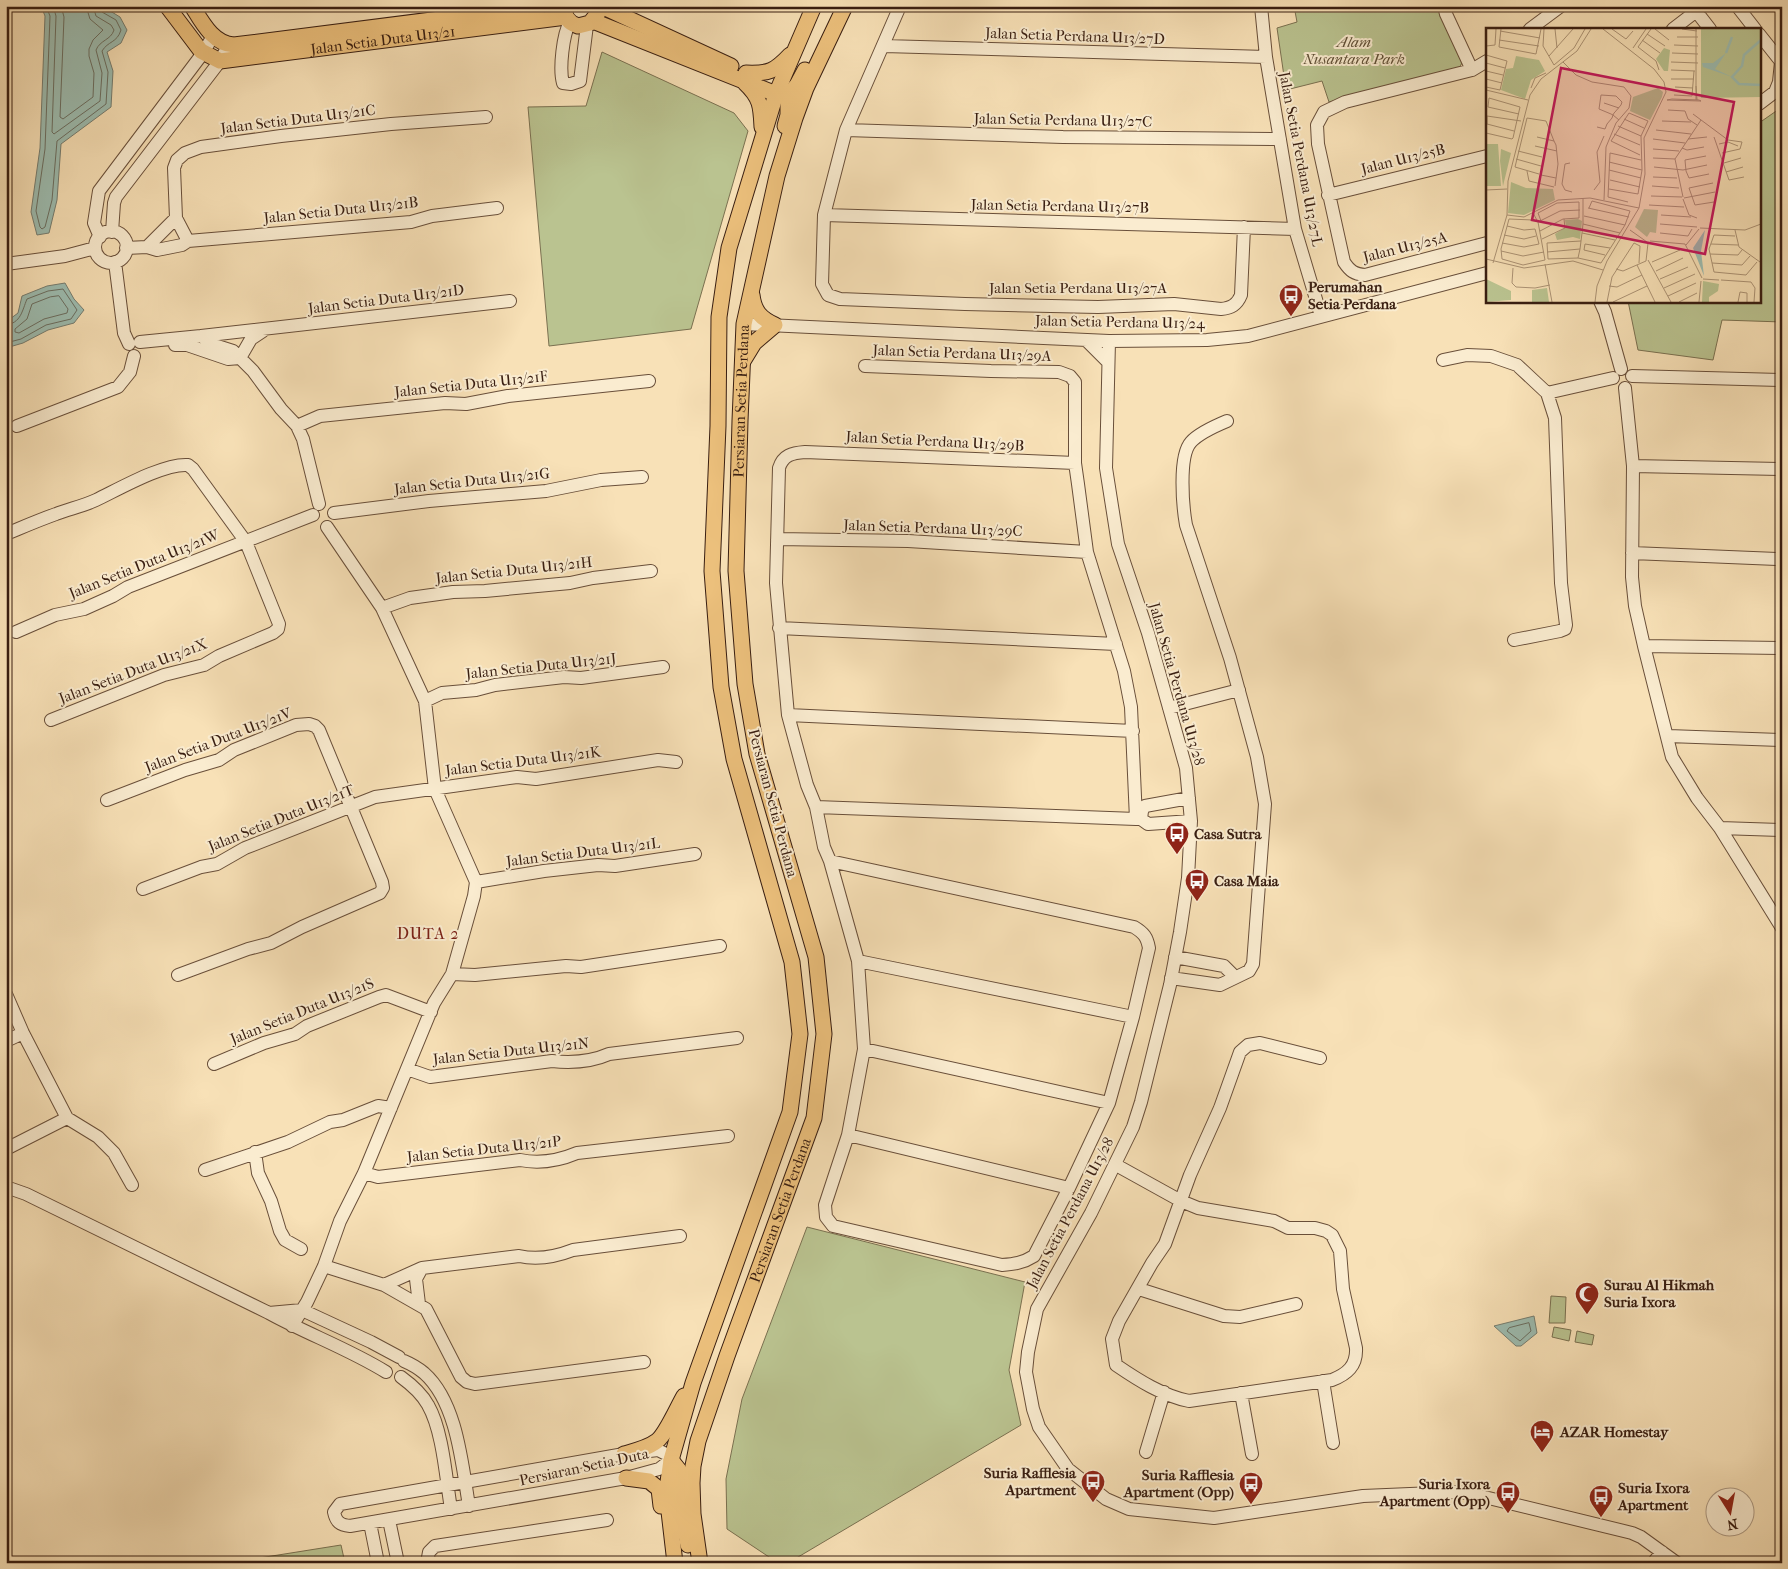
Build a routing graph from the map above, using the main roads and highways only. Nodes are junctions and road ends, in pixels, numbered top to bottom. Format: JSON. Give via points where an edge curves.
{"nodes":[{"id":1,"x":167,"y":6,"type":"edge"},
{"id":2,"x":192,"y":6,"type":"edge"},
{"id":3,"x":541,"y":6,"type":"edge"},
{"id":4,"x":599,"y":6,"type":"edge"},
{"id":5,"x":814,"y":6,"type":"edge"},
{"id":6,"x":843,"y":9,"type":"edge"},
{"id":7,"x":567,"y":15,"type":"edge"},
{"id":8,"x":590,"y":23,"type":"junction"},
{"id":9,"x":795,"y":50,"type":"junction"},
{"id":10,"x":744,"y":77,"type":"junction"},
{"id":11,"x":781,"y":92,"type":"junction"},
{"id":12,"x":762,"y":136,"type":"junction"},
{"id":13,"x":771,"y":204,"type":"junction"},
{"id":14,"x":751,"y":291,"type":"junction"},
{"id":15,"x":722,"y":299,"type":"junction"},
{"id":16,"x":744,"y":324,"type":"junction"},
{"id":17,"x":719,"y":341,"type":"junction"},
{"id":18,"x":742,"y":362,"type":"junction"},
{"id":19,"x":727,"y":1356,"type":"junction"},
{"id":20,"x":692,"y":1383,"type":"junction"},
{"id":21,"x":624,"y":1454,"type":"road end"},
{"id":22,"x":671,"y":1460,"type":"junction"},
{"id":23,"x":626,"y":1478,"type":"road end"},
{"id":24,"x":672,"y":1541,"type":"junction"},
{"id":25,"x":675,"y":1563,"type":"edge"},
{"id":26,"x":699,"y":1563,"type":"edge"}],
"edges":[{"from":1,"to":7,"type":"main road","name":"Jalan Setia Duta U13/21","via":[[203,53],[220,61]]},
{"from":2,"to":3,"type":"main road","name":"Jalan Setia Duta U13/21","via":[[213,36],[229,44]]},
{"from":4,"to":8,"type":"main road","via":[[597,16]]},
{"from":4,"to":10,"type":"main road"},
{"from":5,"to":9,"type":"main road","name":"Persiaran Setia Perdana"},
{"from":6,"to":11,"type":"main road","via":[[824,33],[797,85]]},
{"from":6,"to":13,"type":"main road","name":"Persiaran Setia Perdana","via":[[806,88]]},
{"from":7,"to":8,"type":"main road","name":"Jalan Setia Duta U13/21","via":[[578,26]]},
{"from":8,"to":10,"type":"main road"},
{"from":9,"to":10,"type":"main road","via":[[779,67]]},
{"from":9,"to":11,"type":"main road","name":"Persiaran Setia Perdana"},
{"from":10,"to":11,"type":"main road"},
{"from":10,"to":12,"type":"main road","via":[[760,104]]},
{"from":11,"to":12,"type":"main road","name":"Persiaran Setia Perdana"},
{"from":11,"to":13,"type":"main road","via":[[788,115],[774,163]]},
{"from":12,"to":15,"type":"main road","name":"Persiaran Setia Perdana","via":[[729,248]]},
{"from":13,"to":14,"type":"main road","name":"Persiaran Setia Perdana"},
{"from":14,"to":16,"type":"main road","name":"Persiaran Setia Perdana"},
{"from":14,"to":18,"type":"main road","via":[[757,314],[775,325],[754,343]]},
{"from":15,"to":16,"type":"main road"},
{"from":15,"to":17,"type":"main road","name":"Persiaran Setia Perdana"},
{"from":16,"to":17,"type":"main road"},
{"from":16,"to":18,"type":"main road","name":"Persiaran Setia Perdana"},
{"from":17,"to":20,"type":"main road","name":"Persiaran Setia Perdana","via":[[712,571],[721,687],[734,759],[792,962],[800,1034],[790,1112]]},
{"from":18,"to":19,"type":"main road","name":"Persiaran Setia Perdana","via":[[736,571],[745,684],[758,754],[816,957],[824,1034],[814,1118]]},
{"from":19,"to":22,"type":"main road","via":[[705,1391],[688,1441],[682,1452]]},
{"from":19,"to":26,"type":"main road","name":"Persiaran Setia Perdana","via":[[698,1441],[693,1466],[693,1514]]},
{"from":20,"to":21,"type":"main road","via":[[658,1440]]},
{"from":20,"to":22,"type":"main road","name":"Persiaran Setia Perdana"},
{"from":22,"to":24,"type":"main road","name":"Persiaran Setia Perdana","via":[[668,1503]]},
{"from":22,"to":26,"type":"main road","via":[[682,1480],[682,1514],[687,1543]]},
{"from":23,"to":24,"type":"main road","via":[[649,1481],[659,1489],[663,1516]]},
{"from":24,"to":25,"type":"main road","name":"Persiaran Setia Perdana"}]}
